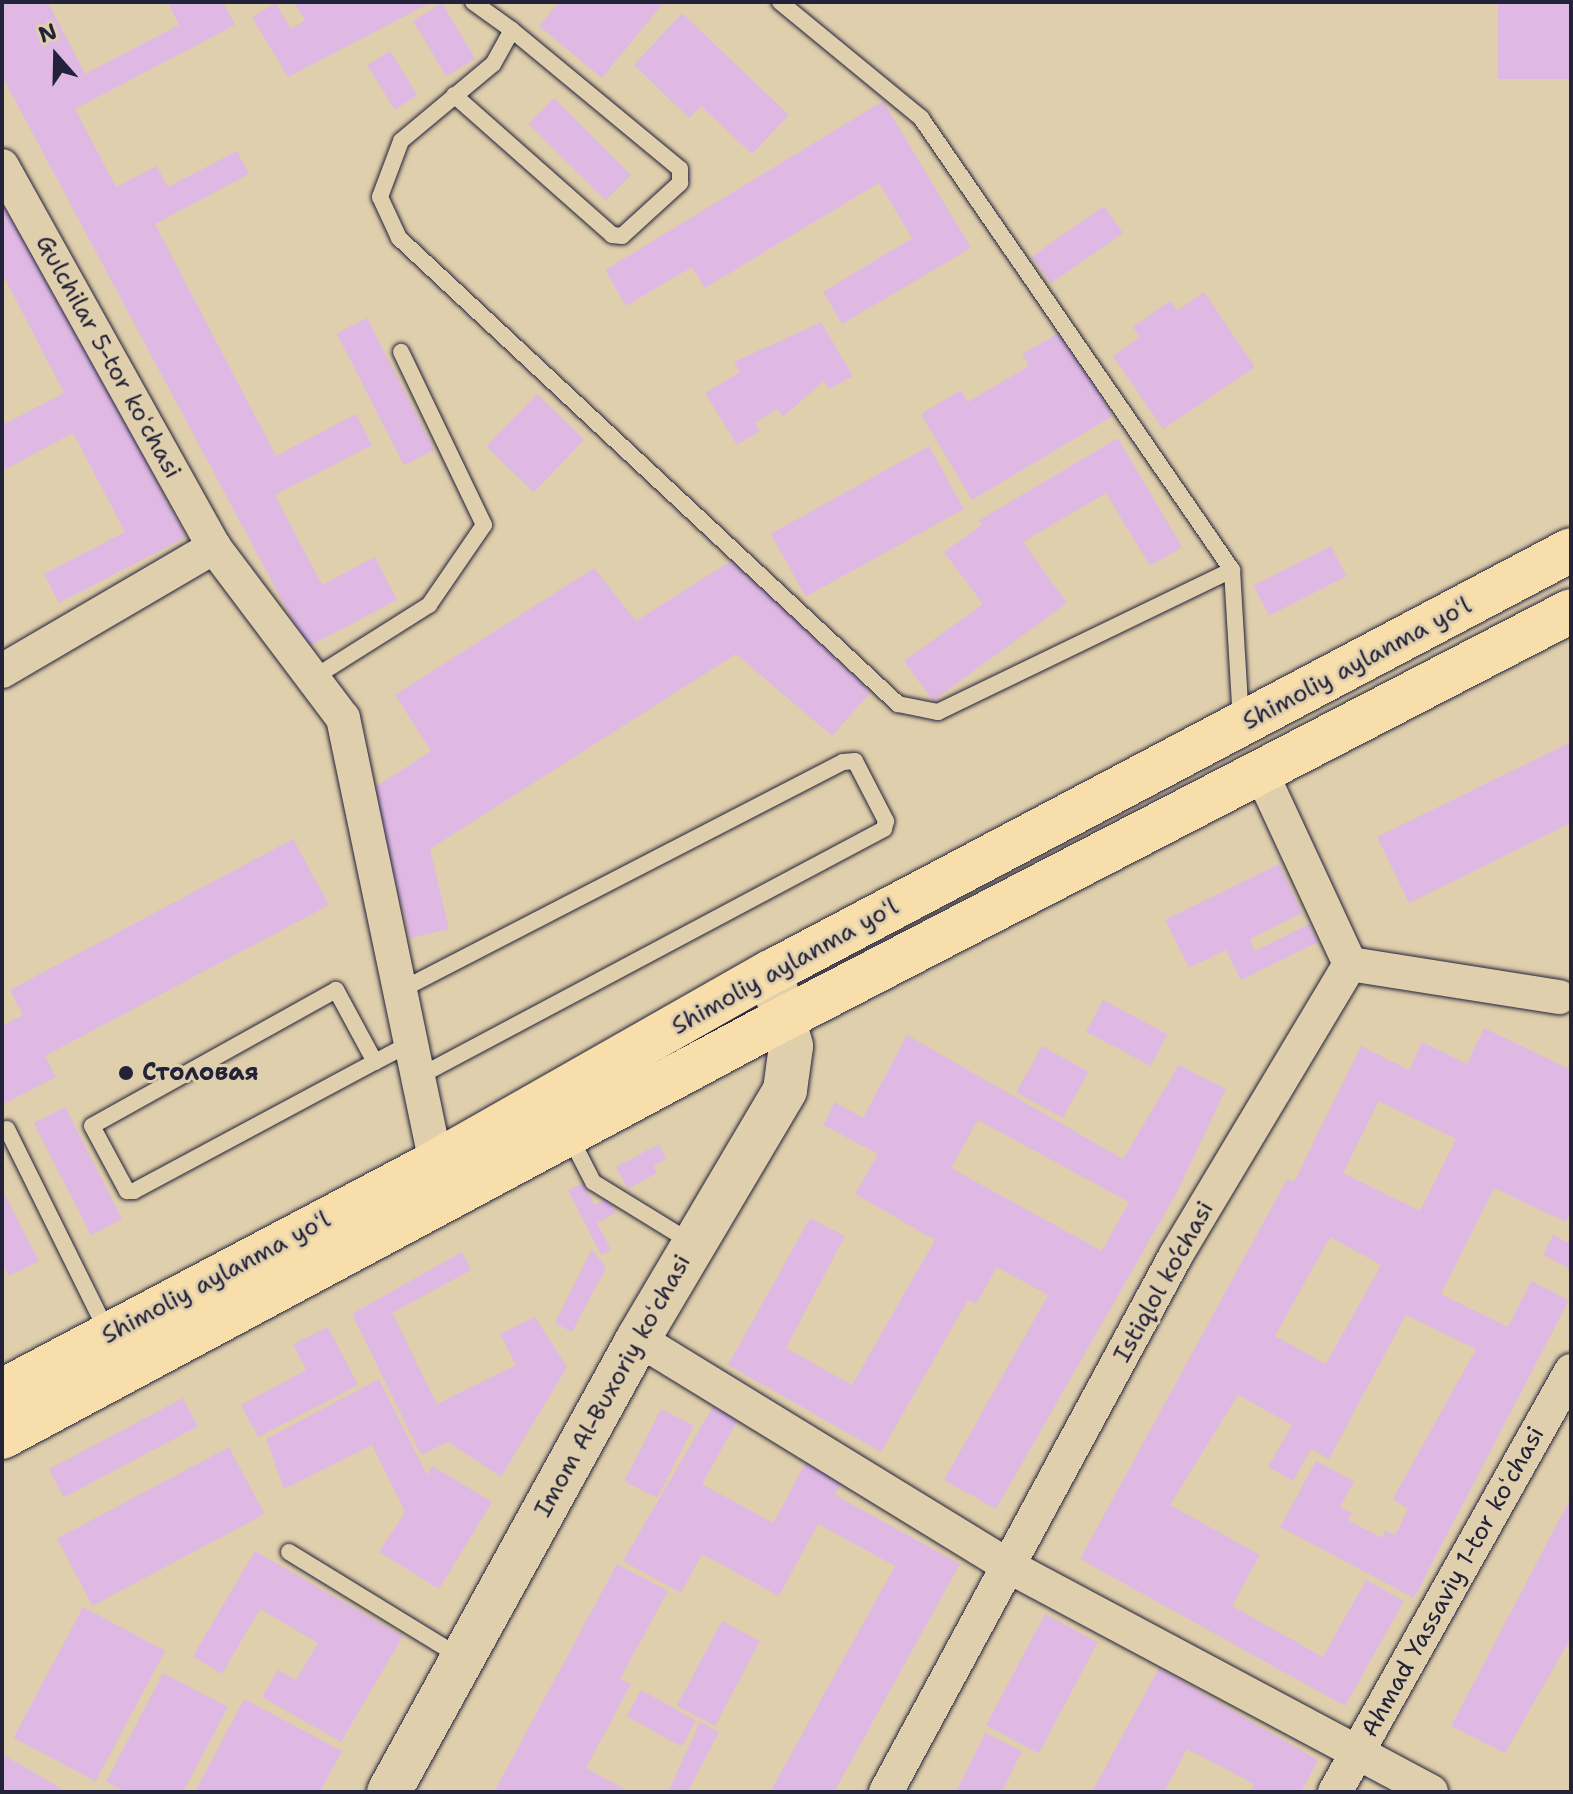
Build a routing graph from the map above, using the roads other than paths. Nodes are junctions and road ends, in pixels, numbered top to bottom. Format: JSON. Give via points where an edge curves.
{"nodes":[{"id":1,"x":473,"y":2,"type":"edge"},
{"id":2,"x":780,"y":2,"type":"edge"},
{"id":3,"x":512,"y":30,"type":"junction"},
{"id":4,"x":454,"y":95,"type":"junction"},
{"id":5,"x":2,"y":166,"type":"edge"},
{"id":6,"x":401,"y":352,"type":"dead end"},
{"id":7,"x":214,"y":547,"type":"junction"},
{"id":8,"x":1571,"y":550,"type":"edge"},
{"id":9,"x":1232,"y":570,"type":"junction"},
{"id":10,"x":1571,"y":611,"type":"edge"},
{"id":11,"x":2,"y":671,"type":"edge"},
{"id":12,"x":308,"y":681,"type":"junction"},
{"id":13,"x":1242,"y":725,"type":"junction"},
{"id":14,"x":1261,"y":772,"type":"junction"},
{"id":15,"x":1350,"y":964,"type":"junction"},
{"id":16,"x":771,"y":972,"type":"junction"},
{"id":17,"x":401,"y":990,"type":"junction"},
{"id":18,"x":1559,"y":997,"type":"dead end"},
{"id":19,"x":783,"y":1019,"type":"junction"},
{"id":20,"x":411,"y":1043,"type":"junction"},
{"id":21,"x":375,"y":1062,"type":"junction"},
{"id":22,"x":418,"y":1077,"type":"junction"},
{"id":23,"x":7,"y":1129,"type":"dead end"},
{"id":24,"x":568,"y":1134,"type":"junction"},
{"id":25,"x":436,"y":1162,"type":"junction"},
{"id":26,"x":692,"y":1243,"type":"junction"},
{"id":27,"x":109,"y":1335,"type":"junction"},
{"id":28,"x":638,"y":1339,"type":"junction"},
{"id":29,"x":1571,"y":1371,"type":"edge"},
{"id":30,"x":2,"y":1391,"type":"edge"},
{"id":31,"x":2,"y":1437,"type":"edge"},
{"id":32,"x":289,"y":1552,"type":"dead end"},
{"id":33,"x":1012,"y":1568,"type":"junction"},
{"id":34,"x":463,"y":1659,"type":"junction"},
{"id":35,"x":1357,"y":1751,"type":"junction"},
{"id":36,"x":389,"y":1792,"type":"edge"},
{"id":37,"x":886,"y":1792,"type":"edge"},
{"id":38,"x":1335,"y":1792,"type":"edge"},
{"id":39,"x":1431,"y":1792,"type":"edge"}],
"edges":[{"from":1,"to":3,"type":"lane"},
{"from":2,"to":9,"type":"lane","via":[[921,118]]},
{"from":3,"to":4,"type":"lane","via":[[493,64]]},
{"from":3,"to":4,"type":"lane","via":[[680,169],[680,183],[622,236],[612,235]]},
{"from":4,"to":9,"type":"lane","via":[[401,141],[380,197],[399,238],[898,704],[938,712]]},
{"from":5,"to":7,"type":"street","name":"Gulchilar 5-tor koʻchasi"},
{"from":6,"to":12,"type":"lane","via":[[484,525],[429,605]]},
{"from":7,"to":11,"type":"street"},
{"from":7,"to":12,"type":"street","name":"Gulchilar 5-tor koʻchasi"},
{"from":8,"to":13,"type":"main road","name":"Shimoliy aylanma yoʻl"},
{"from":9,"to":13,"type":"lane"},
{"from":10,"to":14,"type":"main road","name":"Shimoliy aylanma yoʻl"},
{"from":12,"to":17,"type":"street","name":"Gulchilar 5-tor koʻchasi","via":[[343,718]]},
{"from":13,"to":16,"type":"main road","name":"Shimoliy aylanma yoʻl"},
{"from":14,"to":15,"type":"street"},
{"from":14,"to":19,"type":"main road","name":"Shimoliy aylanma yoʻl"},
{"from":15,"to":18,"type":"street"},
{"from":15,"to":33,"type":"street","name":"Istiqlol ko‘chasi","via":[[1176,1255]]},
{"from":16,"to":19,"type":"street","name":"Imom Al-Buxoriy koʻchasi"},
{"from":16,"to":25,"type":"main road","name":"Shimoliy aylanma yoʻl"},
{"from":17,"to":20,"type":"street","name":"Gulchilar 5-tor koʻchasi"},
{"from":17,"to":22,"type":"lane","via":[[843,762],[855,761],[886,821],[884,829]]},
{"from":19,"to":24,"type":"main road","name":"Shimoliy aylanma yoʻl"},
{"from":19,"to":26,"type":"street","name":"Imom Al-Buxoriy koʻchasi","via":[[791,1046],[785,1090]]},
{"from":20,"to":21,"type":"lane"},
{"from":20,"to":22,"type":"street","name":"Gulchilar 5-tor koʻchasi"},
{"from":21,"to":21,"type":"lane","via":[[134,1191],[127,1191],[92,1126],[336,990]]},
{"from":22,"to":25,"type":"street","name":"Gulchilar 5-tor koʻchasi"},
{"from":23,"to":27,"type":"lane"},
{"from":24,"to":26,"type":"lane","via":[[593,1182]]},
{"from":24,"to":31,"type":"main road","name":"Shimoliy aylanma yoʻl"},
{"from":25,"to":27,"type":"main road","name":"Shimoliy aylanma yoʻl"},
{"from":26,"to":28,"type":"street","name":"Imom Al-Buxoriy koʻchasi"},
{"from":27,"to":30,"type":"main road","name":"Shimoliy aylanma yoʻl"},
{"from":28,"to":33,"type":"street"},
{"from":28,"to":34,"type":"street","name":"Imom Al-Buxoriy koʻchasi"},
{"from":29,"to":35,"type":"street","name":"Ahmad Yassaviy 1-tor koʻchasi"},
{"from":32,"to":34,"type":"lane"},
{"from":33,"to":35,"type":"street"},
{"from":33,"to":37,"type":"street","name":"Istiqlol ko‘chasi"},
{"from":34,"to":36,"type":"street","name":"Imom Al-Buxoriy koʻchasi"},
{"from":35,"to":38,"type":"street","name":"Ahmad Yassaviy 1-tor koʻchasi"},
{"from":35,"to":39,"type":"street"}]}
